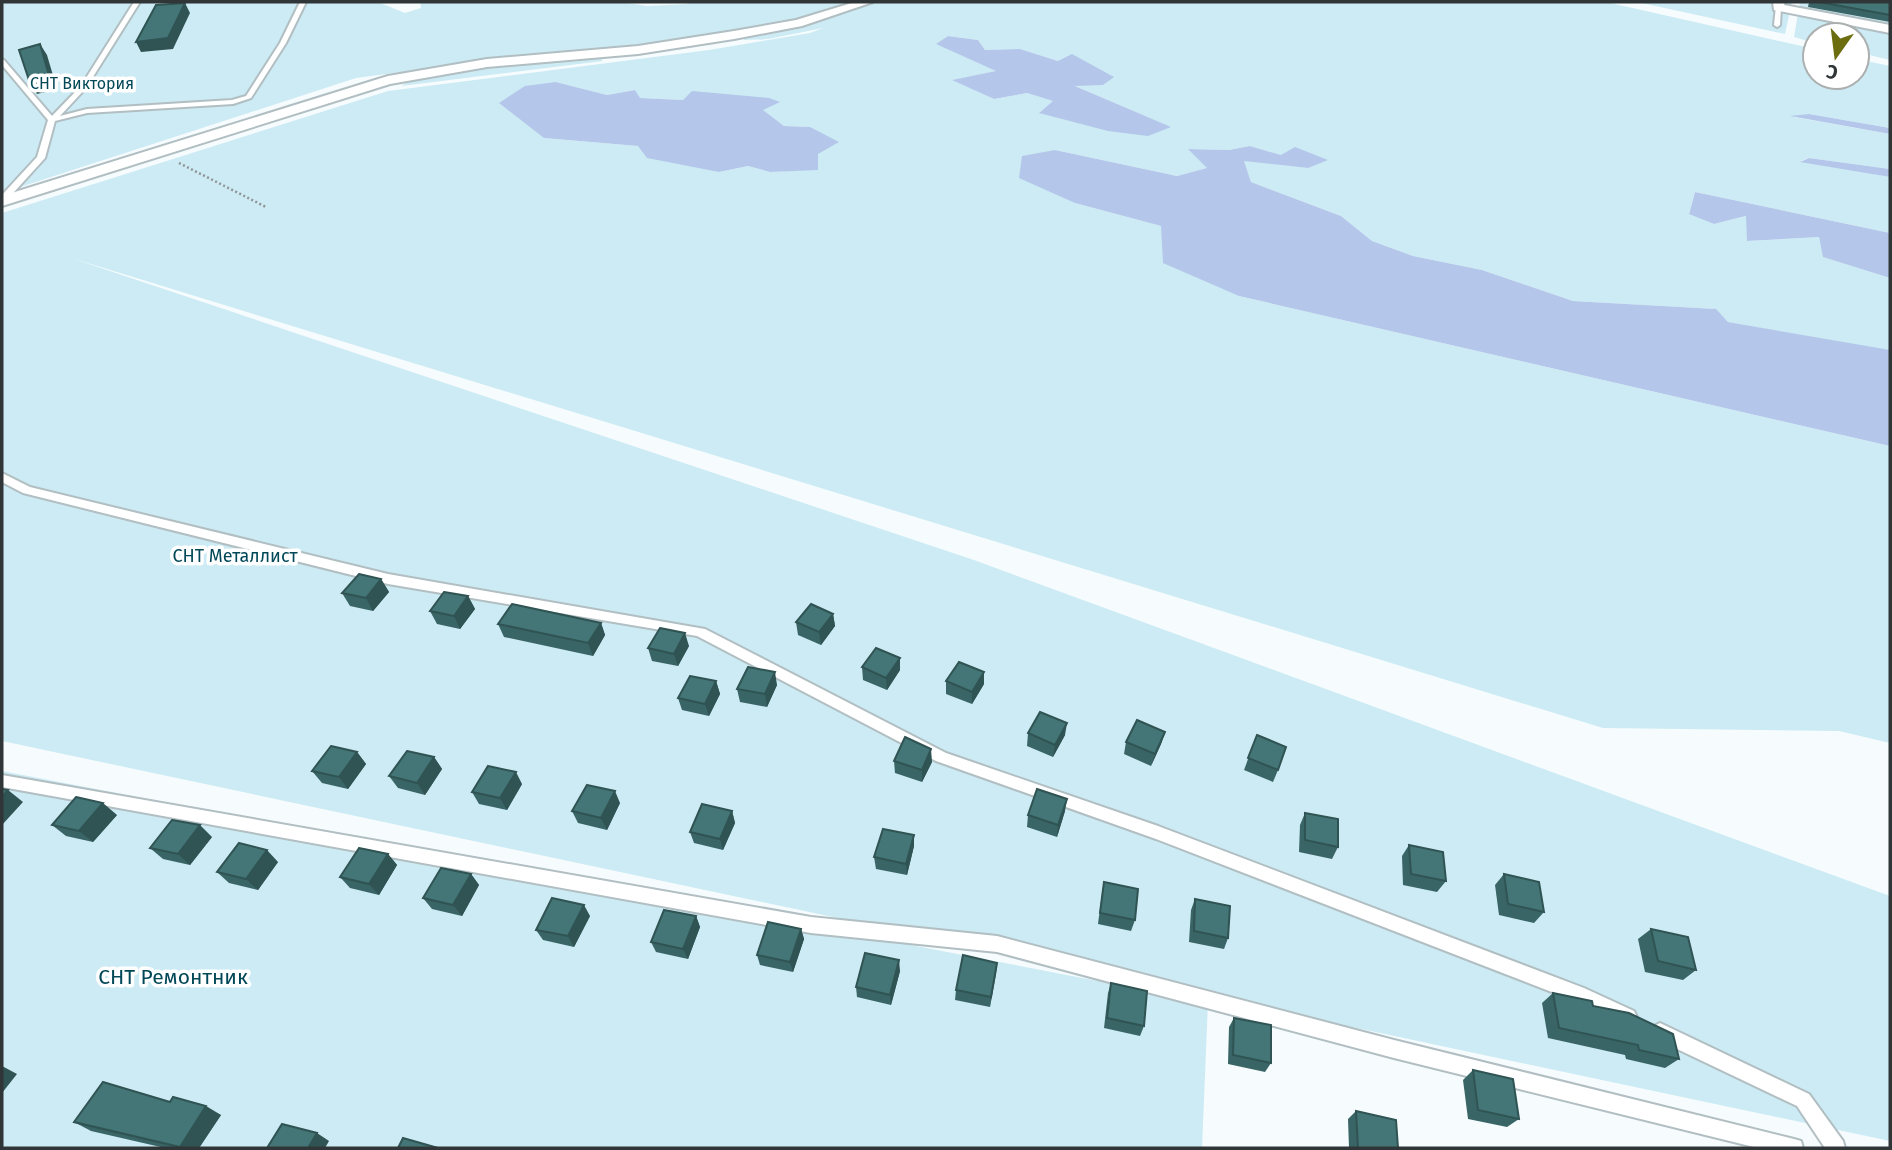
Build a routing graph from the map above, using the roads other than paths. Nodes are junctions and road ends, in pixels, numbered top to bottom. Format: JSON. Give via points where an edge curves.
{"nodes":[{"id":1,"x":137,"y":2,"type":"edge"},
{"id":2,"x":303,"y":2,"type":"edge"},
{"id":3,"x":867,"y":2,"type":"edge"},
{"id":4,"x":1779,"y":4,"type":"edge"},
{"id":5,"x":1777,"y":25,"type":"dead end"},
{"id":6,"x":1890,"y":29,"type":"edge"},
{"id":7,"x":2,"y":61,"type":"edge"},
{"id":8,"x":52,"y":120,"type":"junction"},
{"id":9,"x":2,"y":201,"type":"edge"},
{"id":10,"x":2,"y":477,"type":"edge"},
{"id":11,"x":2,"y":781,"type":"edge"},
{"id":12,"x":1794,"y":1148,"type":"edge"},
{"id":13,"x":1836,"y":1148,"type":"edge"}],
"edges":[{"from":1,"to":8,"type":"lane","via":[[84,87]]},
{"from":2,"to":8,"type":"lane","via":[[249,97],[233,102],[87,111]]},
{"from":3,"to":9,"type":"street","via":[[798,23],[734,35],[639,50],[487,63],[388,80]]},
{"from":4,"to":5,"type":"lane"},
{"from":4,"to":6,"type":"street"},
{"from":7,"to":8,"type":"lane"},
{"from":8,"to":9,"type":"lane","via":[[41,158]]},
{"from":10,"to":13,"type":"lane","via":[[27,490],[387,579],[700,632],[941,757],[1158,833],[1584,996],[1803,1100]]},
{"from":11,"to":12,"type":"lane","via":[[811,925],[997,944]]}]}
